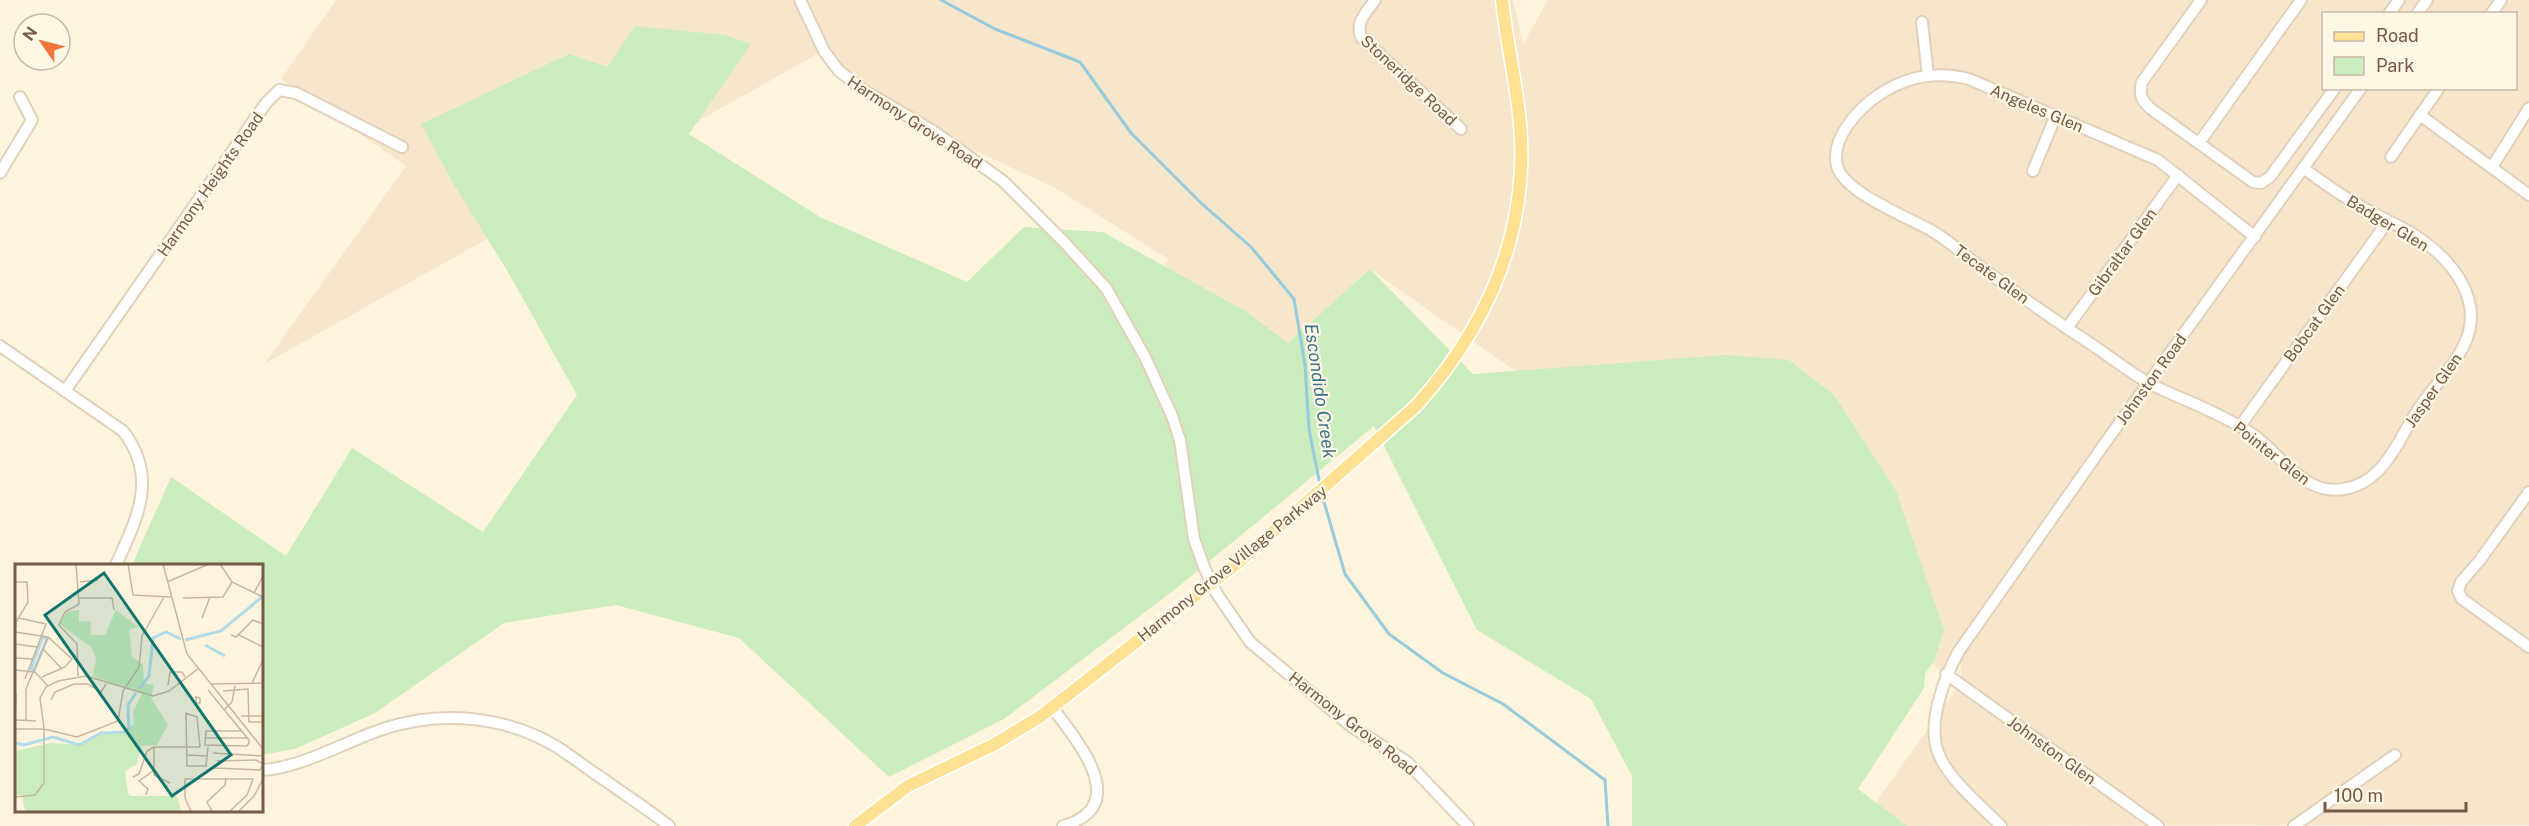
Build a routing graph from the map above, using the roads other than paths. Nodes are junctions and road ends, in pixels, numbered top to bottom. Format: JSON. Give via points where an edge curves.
{"nodes":[{"id":1,"x":800,"y":0,"type":"edge"},
{"id":2,"x":1375,"y":0,"type":"edge"},
{"id":3,"x":1502,"y":0,"type":"edge"},
{"id":4,"x":2201,"y":0,"type":"edge"},
{"id":5,"x":2301,"y":0,"type":"edge"},
{"id":6,"x":1922,"y":22,"type":"dead end"},
{"id":7,"x":1928,"y":76,"type":"junction"},
{"id":8,"x":2334,"y":90,"type":"edge"},
{"id":9,"x":2360,"y":90,"type":"edge"},
{"id":10,"x":2438,"y":90,"type":"edge"},
{"id":11,"x":20,"y":97,"type":"dead end"},
{"id":12,"x":2529,"y":108,"type":"edge"},
{"id":13,"x":2056,"y":115,"type":"junction"},
{"id":14,"x":2420,"y":115,"type":"junction"},
{"id":15,"x":1461,"y":129,"type":"dead end"},
{"id":16,"x":2199,"y":143,"type":"junction"},
{"id":17,"x":402,"y":147,"type":"dead end"},
{"id":18,"x":2391,"y":157,"type":"dead end"},
{"id":19,"x":1837,"y":165,"type":"joint"},
{"id":20,"x":2492,"y":167,"type":"junction"},
{"id":21,"x":2303,"y":168,"type":"junction"},
{"id":22,"x":2033,"y":171,"type":"dead end"},
{"id":23,"x":0,"y":173,"type":"edge"},
{"id":24,"x":2178,"y":175,"type":"junction"},
{"id":25,"x":2529,"y":195,"type":"edge"},
{"id":26,"x":2388,"y":221,"type":"junction"},
{"id":27,"x":2255,"y":237,"type":"junction"},
{"id":28,"x":2465,"y":287,"type":"joint"},
{"id":29,"x":2067,"y":328,"type":"junction"},
{"id":30,"x":0,"y":346,"type":"edge"},
{"id":31,"x":2149,"y":383,"type":"junction"},
{"id":32,"x":64,"y":391,"type":"junction"},
{"id":33,"x":2240,"y":426,"type":"junction"},
{"id":34,"x":2365,"y":482,"type":"joint"},
{"id":35,"x":2529,"y":492,"type":"edge"},
{"id":36,"x":116,"y":564,"type":"edge"},
{"id":37,"x":1211,"y":583,"type":"junction"},
{"id":38,"x":2529,"y":647,"type":"edge"},
{"id":39,"x":1946,"y":674,"type":"junction"},
{"id":40,"x":1052,"y":707,"type":"junction"},
{"id":41,"x":2396,"y":755,"type":"dead end"},
{"id":42,"x":262,"y":770,"type":"edge"},
{"id":43,"x":669,"y":826,"type":"edge"},
{"id":44,"x":855,"y":826,"type":"edge"},
{"id":45,"x":1063,"y":826,"type":"edge"},
{"id":46,"x":1468,"y":826,"type":"edge"},
{"id":47,"x":2001,"y":826,"type":"edge"},
{"id":48,"x":2158,"y":826,"type":"edge"},
{"id":49,"x":2294,"y":826,"type":"edge"}],
"edges":[{"from":1,"to":37,"type":"street","name":"Harmony Grove Road","via":[[824,51],[839,71],[994,174],[1106,288],[1145,357],[1172,416],[1180,440],[1194,539]]},
{"from":2,"to":15,"type":"street","name":"Stoneridge Road","via":[[1359,23],[1361,37]]},
{"from":3,"to":37,"type":"main road","name":"Harmony Grove Village Parkway","via":[[1515,80],[1522,167],[1515,221],[1487,304],[1466,344],[1416,406]]},
{"from":4,"to":16,"type":"street","via":[[2142,82],[2139,93],[2151,109]]},
{"from":5,"to":16,"type":"street"},
{"from":6,"to":7,"type":"street"},
{"from":7,"to":13,"type":"street","name":"Angeles Glen","via":[[1950,74],[1969,79]]},
{"from":7,"to":19,"type":"street","name":"Angeles Glen","via":[[1892,87],[1864,107],[1841,135]]},
{"from":8,"to":16,"type":"street","via":[[2270,177],[2261,183],[2253,182]]},
{"from":9,"to":21,"type":"street","name":"Johnston Road"},
{"from":10,"to":14,"type":"street"},
{"from":11,"to":23,"type":"street","via":[[32,120]]},
{"from":12,"to":20,"type":"street"},
{"from":13,"to":22,"type":"street"},
{"from":13,"to":24,"type":"street","name":"Angeles Glen","via":[[2150,156]]},
{"from":14,"to":18,"type":"street"},
{"from":14,"to":20,"type":"street"},
{"from":17,"to":32,"type":"street","name":"Harmony Heights Road","via":[[296,93],[279,90],[266,103]]},
{"from":19,"to":29,"type":"street","name":"Tecate Glen","via":[[1852,186],[1942,237]]},
{"from":20,"to":25,"type":"street"},
{"from":21,"to":26,"type":"street","name":"Badger Glen"},
{"from":21,"to":27,"type":"street","name":"Johnston Road"},
{"from":24,"to":27,"type":"street","name":"Angeles Glen"},
{"from":24,"to":29,"type":"street","name":"Gibraltar Glen"},
{"from":26,"to":28,"type":"street","name":"Badger Glen","via":[[2438,253]]},
{"from":26,"to":33,"type":"street","name":"Bobcat Glen"},
{"from":27,"to":31,"type":"street","name":"Johnston Road"},
{"from":28,"to":34,"type":"street","name":"Jasper Glen","via":[[2471,310],[2464,345],[2418,409],[2384,466]]},
{"from":29,"to":31,"type":"street","name":"Tecate Glen"},
{"from":30,"to":32,"type":"street"},
{"from":31,"to":33,"type":"street","name":"Pointer Glen"},
{"from":31,"to":39,"type":"street","name":"Johnston Road"},
{"from":32,"to":36,"type":"street","via":[[123,431],[135,446],[140,461],[144,482],[139,511]]},
{"from":33,"to":34,"type":"street","name":"Pointer Glen","via":[[2290,471],[2317,487],[2341,489]]},
{"from":35,"to":38,"type":"street","via":[[2458,591],[2462,599]]},
{"from":37,"to":40,"type":"main road","name":"Harmony Grove Village Parkway"},
{"from":37,"to":46,"type":"street","name":"Harmony Grove Road","via":[[1250,642],[1351,726],[1407,762]]},
{"from":39,"to":47,"type":"street","name":"Johnston Road","via":[[1935,730],[1939,757]]},
{"from":39,"to":48,"type":"street","name":"Johnston Glen"},
{"from":40,"to":44,"type":"main road","name":"Harmony Grove Village Parkway","via":[[995,744],[908,786]]},
{"from":40,"to":45,"type":"street","via":[[1084,754],[1098,786],[1089,813]]},
{"from":41,"to":49,"type":"street"},
{"from":42,"to":43,"type":"street","via":[[320,754],[388,727],[442,716],[485,721],[556,746]]}]}
